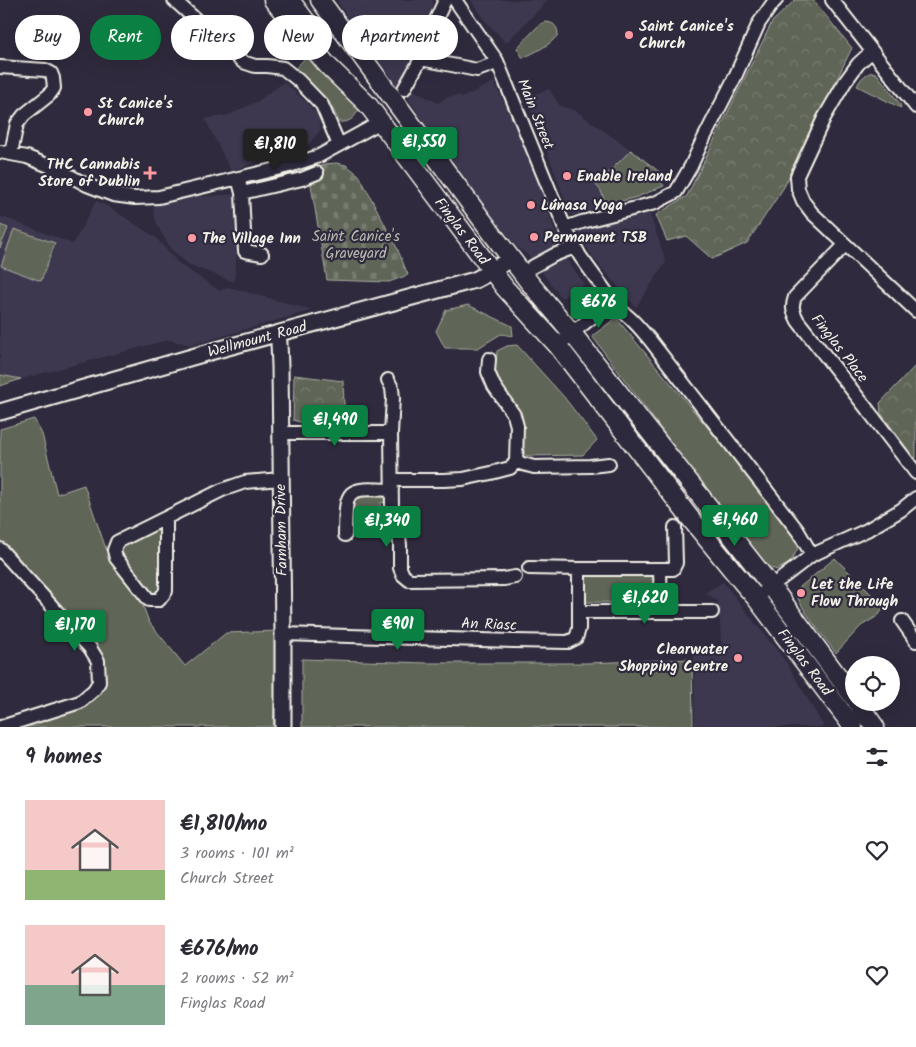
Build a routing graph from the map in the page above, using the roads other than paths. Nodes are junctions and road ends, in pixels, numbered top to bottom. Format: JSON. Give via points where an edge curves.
{"nodes":[{"id":1,"x":174,"y":0,"type":"edge"},
{"id":2,"x":273,"y":0,"type":"edge"},
{"id":3,"x":290,"y":0,"type":"edge"},
{"id":4,"x":320,"y":0,"type":"edge"},
{"id":5,"x":445,"y":0,"type":"edge"},
{"id":6,"x":455,"y":0,"type":"edge"},
{"id":7,"x":776,"y":0,"type":"edge"},
{"id":8,"x":832,"y":0,"type":"edge"},
{"id":9,"x":438,"y":15,"type":"edge"},
{"id":10,"x":872,"y":51,"type":"junction"},
{"id":11,"x":421,"y":60,"type":"joint"},
{"id":12,"x":497,"y":61,"type":"junction"},
{"id":13,"x":0,"y":67,"type":"edge"},
{"id":14,"x":404,"y":89,"type":"dead end"},
{"id":15,"x":368,"y":105,"type":"junction"},
{"id":16,"x":916,"y":107,"type":"edge"},
{"id":17,"x":381,"y":122,"type":"junction"},
{"id":18,"x":339,"y":145,"type":"junction"},
{"id":19,"x":5,"y":153,"type":"edge"},
{"id":20,"x":317,"y":173,"type":"dead end"},
{"id":21,"x":238,"y":178,"type":"junction"},
{"id":22,"x":242,"y":193,"type":"junction"},
{"id":23,"x":565,"y":228,"type":"junction"},
{"id":24,"x":845,"y":245,"type":"junction"},
{"id":25,"x":575,"y":247,"type":"junction"},
{"id":26,"x":262,"y":254,"type":"dead end"},
{"id":27,"x":510,"y":258,"type":"junction"},
{"id":28,"x":532,"y":267,"type":"dead end"},
{"id":29,"x":492,"y":271,"type":"junction"},
{"id":30,"x":609,"y":304,"type":"junction"},
{"id":31,"x":916,"y":311,"type":"edge"},
{"id":32,"x":572,"y":333,"type":"junction"},
{"id":33,"x":278,"y":334,"type":"junction"},
{"id":34,"x":558,"y":346,"type":"junction"},
{"id":35,"x":489,"y":359,"type":"dead end"},
{"id":36,"x":388,"y":380,"type":"dead end"},
{"id":37,"x":0,"y":412,"type":"edge"},
{"id":38,"x":280,"y":433,"type":"junction"},
{"id":39,"x":391,"y":433,"type":"junction"},
{"id":40,"x":516,"y":462,"type":"junction"},
{"id":41,"x":609,"y":464,"type":"dead end"},
{"id":42,"x":916,"y":474,"type":"edge"},
{"id":43,"x":281,"y":479,"type":"junction"},
{"id":44,"x":392,"y":485,"type":"junction"},
{"id":45,"x":916,"y":498,"type":"edge"},
{"id":46,"x":166,"y":518,"type":"junction"},
{"id":47,"x":675,"y":526,"type":"dead end"},
{"id":48,"x":345,"y":535,"type":"dead end"},
{"id":49,"x":0,"y":549,"type":"edge"},
{"id":50,"x":812,"y":555,"type":"junction"},
{"id":51,"x":529,"y":568,"type":"dead end"},
{"id":52,"x":578,"y":569,"type":"junction"},
{"id":53,"x":660,"y":569,"type":"junction"},
{"id":54,"x":515,"y":577,"type":"dead end"},
{"id":55,"x":771,"y":586,"type":"junction"},
{"id":56,"x":756,"y":598,"type":"junction"},
{"id":57,"x":578,"y":612,"type":"junction"},
{"id":58,"x":661,"y":612,"type":"junction"},
{"id":59,"x":712,"y":612,"type":"dead end"},
{"id":60,"x":902,"y":621,"type":"dead end"},
{"id":61,"x":283,"y":634,"type":"junction"},
{"id":62,"x":916,"y":641,"type":"edge"},
{"id":63,"x":845,"y":686,"type":"edge"},
{"id":64,"x":863,"y":711,"type":"edge"},
{"id":65,"x":1,"y":727,"type":"edge"},
{"id":66,"x":283,"y":727,"type":"edge"},
{"id":67,"x":853,"y":727,"type":"edge"},
{"id":68,"x":875,"y":727,"type":"edge"}],
"edges":[{"from":1,"to":18,"type":"street","via":[[243,62],[283,68],[298,80],[322,105]]},
{"from":2,"to":15,"type":"main road","name":"Finglas Road","via":[[328,66]]},
{"from":3,"to":15,"type":"main road"},
{"from":4,"to":27,"type":"main road","name":"Finglas Road"},
{"from":5,"to":9,"type":"street"},
{"from":6,"to":12,"type":"street","name":"Main Street"},
{"from":7,"to":23,"type":"street","via":[[759,23],[676,192],[655,202]]},
{"from":8,"to":10,"type":"street"},
{"from":10,"to":16,"type":"street"},
{"from":10,"to":24,"type":"street","via":[[845,82],[797,176],[803,201]]},
{"from":11,"to":12,"type":"street","via":[[477,70]]},
{"from":11,"to":14,"type":"street"},
{"from":12,"to":23,"type":"street","name":"Main Street"},
{"from":13,"to":19,"type":"street","via":[[45,70],[51,73],[54,88],[17,124]]},
{"from":15,"to":17,"type":"main road","name":"Finglas Road"},
{"from":17,"to":18,"type":"street"},
{"from":17,"to":29,"type":"main road","name":"Finglas Road"},
{"from":18,"to":21,"type":"street","via":[[289,166]]},
{"from":19,"to":21,"type":"street","via":[[26,157],[112,195],[135,198],[159,197]]},
{"from":20,"to":22,"type":"street"},
{"from":21,"to":22,"type":"street"},
{"from":22,"to":26,"type":"street","via":[[245,251]]},
{"from":23,"to":25,"type":"street","name":"Main Street"},
{"from":24,"to":31,"type":"street"},
{"from":24,"to":42,"type":"street","name":"Finglas Place","via":[[795,297],[793,312]]},
{"from":25,"to":28,"type":"street"},
{"from":25,"to":30,"type":"street","via":[[609,296]]},
{"from":27,"to":29,"type":"street","name":"Wellmount Road"},
{"from":27,"to":32,"type":"main road","name":"Finglas Road"},
{"from":29,"to":33,"type":"street","name":"Wellmount Road","via":[[475,280]]},
{"from":29,"to":34,"type":"main road","name":"Finglas Road"},
{"from":30,"to":32,"type":"street"},
{"from":30,"to":50,"type":"street","via":[[620,308],[650,340],[798,531]]},
{"from":32,"to":34,"type":"street"},
{"from":32,"to":55,"type":"main road","name":"Finglas Road"},
{"from":33,"to":37,"type":"street","name":"Wellmount Road"},
{"from":33,"to":38,"type":"street","name":"Farnham Drive"},
{"from":34,"to":56,"type":"main road","name":"Finglas Road"},
{"from":35,"to":40,"type":"street","via":[[488,372],[514,415],[517,426]]},
{"from":36,"to":39,"type":"street","via":[[393,398]]},
{"from":38,"to":39,"type":"street"},
{"from":38,"to":43,"type":"street","name":"Farnham Drive"},
{"from":39,"to":44,"type":"street"},
{"from":40,"to":41,"type":"street","via":[[534,467]]},
{"from":40,"to":44,"type":"street","via":[[510,468],[463,479]]},
{"from":43,"to":46,"type":"street","via":[[245,482]]},
{"from":43,"to":61,"type":"street","name":"Farnham Drive"},
{"from":44,"to":48,"type":"street","via":[[354,491],[348,497]]},
{"from":44,"to":54,"type":"street","via":[[400,568],[409,580]]},
{"from":45,"to":50,"type":"street","via":[[875,526]]},
{"from":46,"to":46,"type":"street","via":[[117,542],[114,550],[116,558],[149,600],[159,600],[166,592]]},
{"from":47,"to":53,"type":"street","via":[[676,563],[673,569]]},
{"from":49,"to":65,"type":"street","via":[[90,648],[98,661],[99,682],[80,702]]},
{"from":50,"to":55,"type":"street"},
{"from":51,"to":52,"type":"street"},
{"from":52,"to":53,"type":"street"},
{"from":52,"to":57,"type":"street","name":"An Riasc"},
{"from":53,"to":58,"type":"street"},
{"from":55,"to":56,"type":"street"},
{"from":55,"to":63,"type":"main road","name":"Finglas Road"},
{"from":56,"to":67,"type":"main road","name":"Finglas Road"},
{"from":57,"to":58,"type":"street"},
{"from":57,"to":61,"type":"street","name":"An Riasc","via":[[576,638],[568,642]]},
{"from":58,"to":59,"type":"street"},
{"from":60,"to":62,"type":"street"},
{"from":61,"to":66,"type":"street","name":"Farnham Drive"},
{"from":64,"to":68,"type":"main road"}]}
